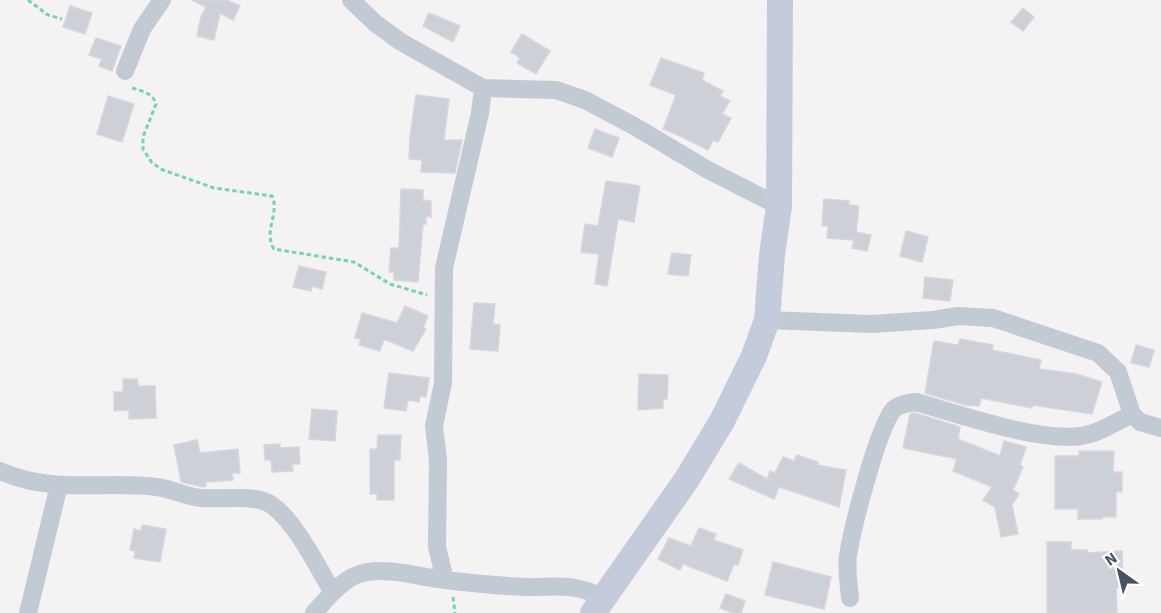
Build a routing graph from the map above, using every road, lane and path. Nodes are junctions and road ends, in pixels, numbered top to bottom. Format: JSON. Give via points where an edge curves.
{"nodes":[{"id":1,"x":28,"y":0,"type":"edge"},
{"id":2,"x":162,"y":0,"type":"edge"},
{"id":3,"x":351,"y":0,"type":"edge"},
{"id":4,"x":780,"y":0,"type":"edge"},
{"id":5,"x":62,"y":19,"type":"dead end"},
{"id":6,"x":125,"y":71,"type":"joint"},
{"id":7,"x":483,"y":88,"type":"junction"},
{"id":8,"x":779,"y":207,"type":"junction"},
{"id":9,"x":443,"y":299,"type":"junction"},
{"id":10,"x":767,"y":320,"type":"junction"},
{"id":11,"x":1132,"y":414,"type":"junction"},
{"id":12,"x":1161,"y":428,"type":"edge"},
{"id":13,"x":0,"y":471,"type":"edge"},
{"id":14,"x":59,"y":485,"type":"junction"},
{"id":15,"x":444,"y":580,"type":"junction"},
{"id":16,"x":332,"y":591,"type":"junction"},
{"id":17,"x":850,"y":598,"type":"dead end"},
{"id":18,"x":598,"y":605,"type":"edge"},
{"id":19,"x":28,"y":613,"type":"edge"},
{"id":20,"x":314,"y":613,"type":"edge"}],
"edges":[{"from":1,"to":5,"type":"path","via":[[48,15]]},
{"from":2,"to":6,"type":"street","via":[[142,30]]},
{"from":3,"to":7,"type":"street","via":[[401,42]]},
{"from":4,"to":8,"type":"street"},
{"from":6,"to":9,"type":"path","via":[[127,87],[155,100],[143,137],[143,149],[152,163],[213,188],[272,196],[275,202],[270,238],[274,249],[354,262],[390,284]]},
{"from":7,"to":8,"type":"street","via":[[555,90],[585,100]]},
{"from":7,"to":9,"type":"street","via":[[449,239]]},
{"from":8,"to":10,"type":"street"},
{"from":9,"to":15,"type":"street","via":[[442,384],[434,426],[438,460],[437,547]]},
{"from":10,"to":11,"type":"street","via":[[871,324],[958,316],[993,318],[1098,353],[1118,372]]},
{"from":10,"to":18,"type":"street","via":[[722,421],[687,479]]},
{"from":11,"to":12,"type":"street","via":[[1140,422]]},
{"from":11,"to":17,"type":"street","via":[[1084,436],[1064,438],[916,402],[895,408],[881,436],[854,528],[848,559]]},
{"from":13,"to":14,"type":"street","via":[[39,484]]},
{"from":14,"to":16,"type":"street","via":[[151,487],[191,498],[257,499],[272,505],[285,519]]},
{"from":14,"to":19,"type":"street"},
{"from":15,"to":16,"type":"street","via":[[367,572]]},
{"from":15,"to":18,"type":"street","via":[[587,589]]},
{"from":16,"to":20,"type":"street"}]}
